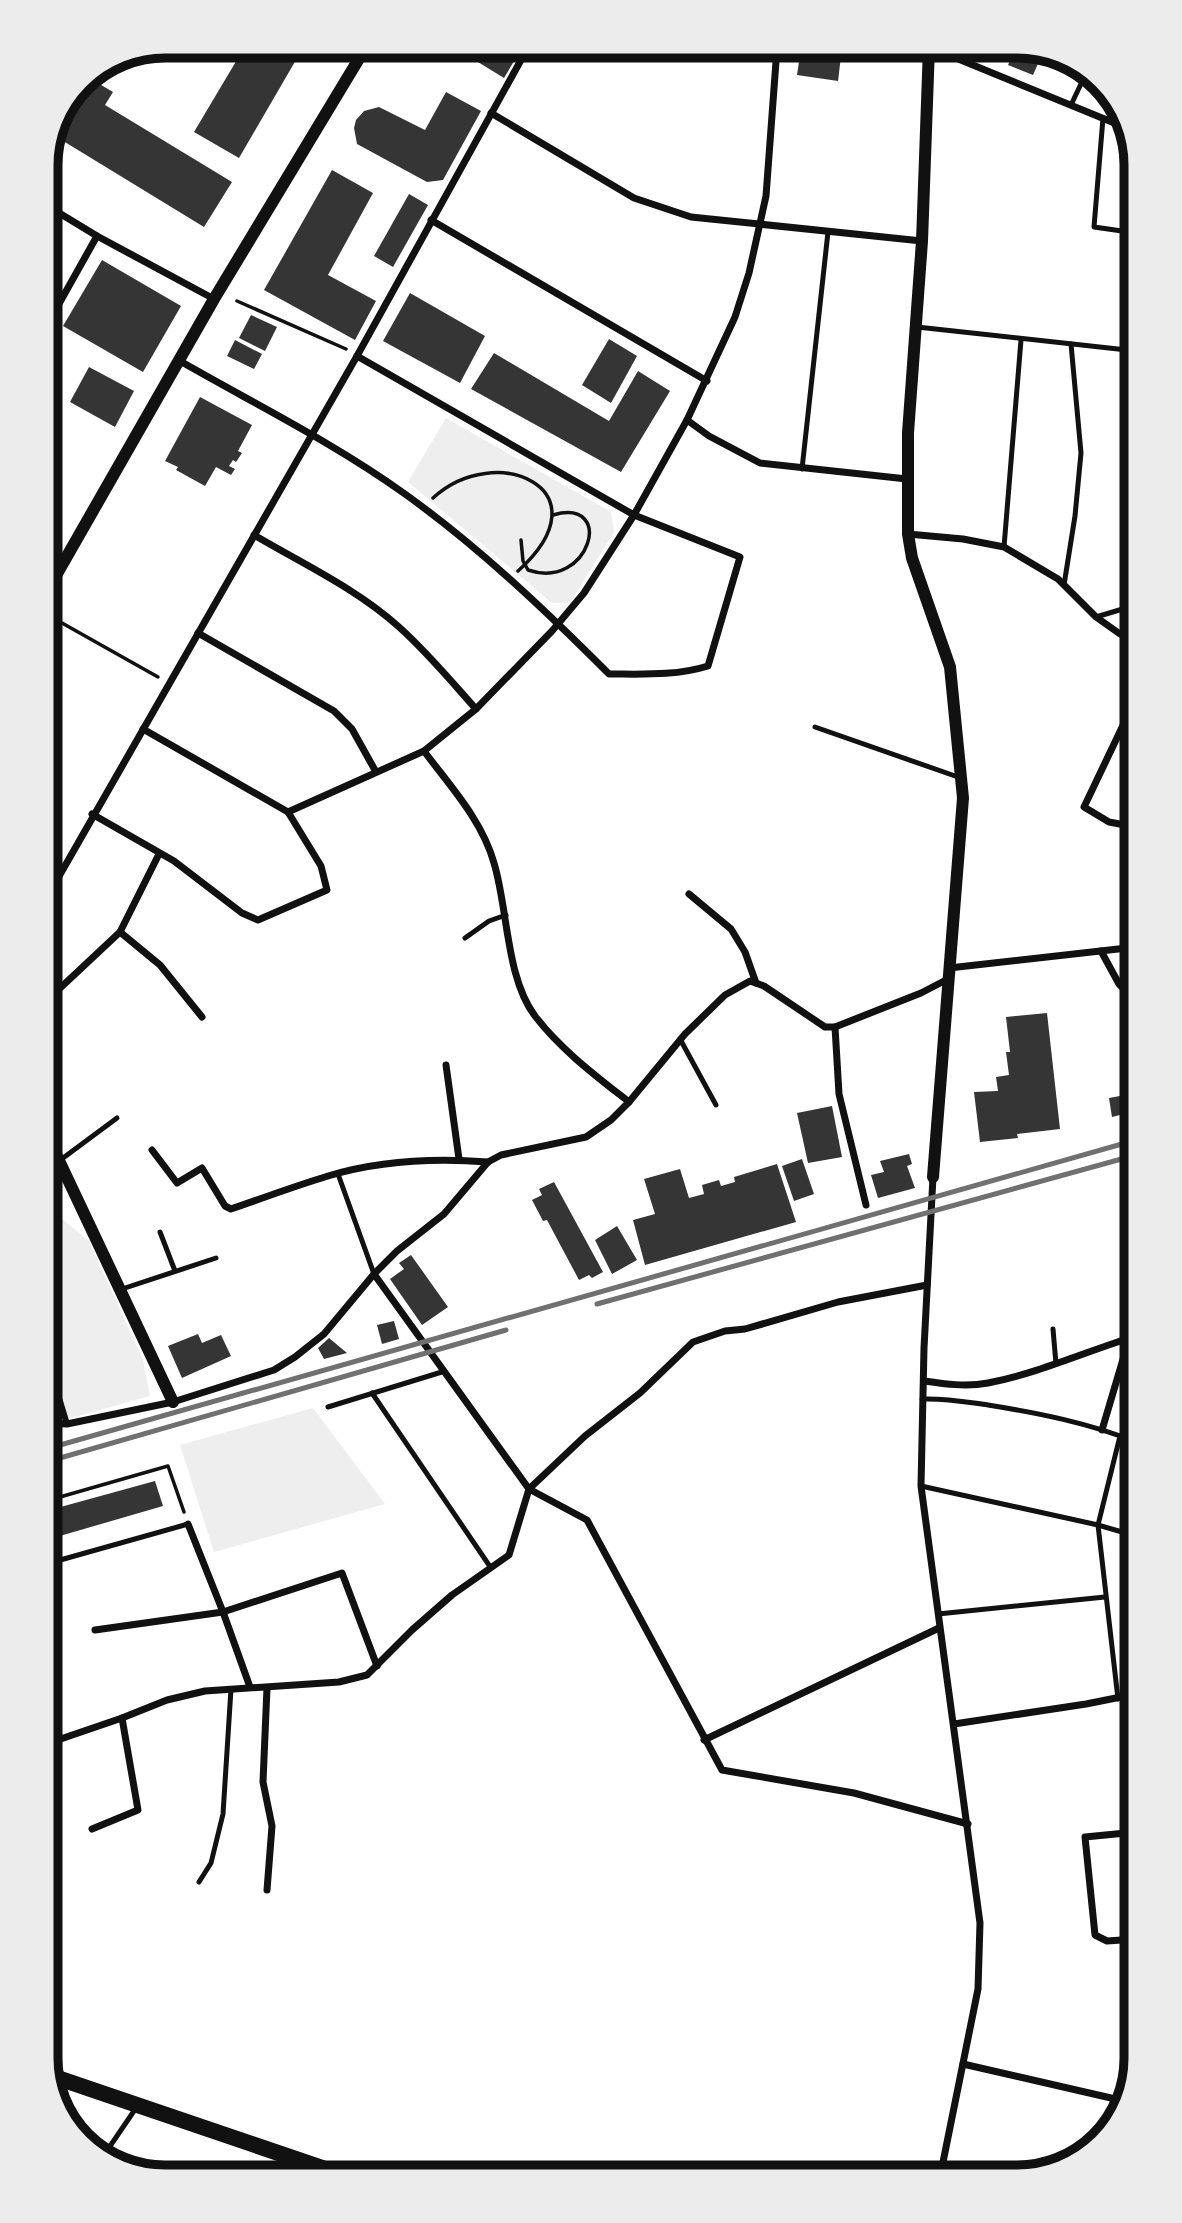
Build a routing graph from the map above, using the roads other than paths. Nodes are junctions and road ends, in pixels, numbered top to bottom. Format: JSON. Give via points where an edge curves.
{"nodes":[{"id":1,"x":359,"y":58,"type":"edge"},
{"id":2,"x":522,"y":58,"type":"edge"},
{"id":3,"x":776,"y":58,"type":"edge"},
{"id":4,"x":929,"y":58,"type":"edge"},
{"id":5,"x":956,"y":58,"type":"edge"},
{"id":6,"x":1083,"y":80,"type":"edge"},
{"id":7,"x":1071,"y":105,"type":"junction"},
{"id":8,"x":491,"y":113,"type":"junction"},
{"id":9,"x":1103,"y":118,"type":"junction"},
{"id":10,"x":1116,"y":123,"type":"edge"},
{"id":11,"x":58,"y":212,"type":"edge"},
{"id":12,"x":431,"y":220,"type":"junction"},
{"id":13,"x":761,"y":225,"type":"junction"},
{"id":14,"x":1124,"y":231,"type":"edge"},
{"id":15,"x":828,"y":232,"type":"junction"},
{"id":16,"x":97,"y":236,"type":"junction"},
{"id":17,"x":922,"y":241,"type":"junction"},
{"id":18,"x":214,"y":299,"type":"junction"},
{"id":19,"x":58,"y":306,"type":"edge"},
{"id":20,"x":915,"y":327,"type":"junction"},
{"id":21,"x":1021,"y":340,"type":"junction"},
{"id":22,"x":1071,"y":344,"type":"junction"},
{"id":23,"x":1124,"y":350,"type":"edge"},
{"id":24,"x":357,"y":356,"type":"junction"},
{"id":25,"x":180,"y":361,"type":"junction"},
{"id":26,"x":707,"y":382,"type":"junction"},
{"id":27,"x":687,"y":420,"type":"junction"},
{"id":28,"x":311,"y":434,"type":"junction"},
{"id":29,"x":802,"y":469,"type":"junction"},
{"id":30,"x":907,"y":479,"type":"junction"},
{"id":31,"x":634,"y":514,"type":"junction"},
{"id":32,"x":908,"y":534,"type":"junction"},
{"id":33,"x":254,"y":535,"type":"junction"},
{"id":34,"x":1004,"y":547,"type":"junction"},
{"id":35,"x":58,"y":572,"type":"edge"},
{"id":36,"x":1064,"y":585,"type":"junction"},
{"id":37,"x":1124,"y":609,"type":"edge"},
{"id":38,"x":1096,"y":617,"type":"junction"},
{"id":39,"x":558,"y":624,"type":"junction"},
{"id":40,"x":198,"y":633,"type":"junction"},
{"id":41,"x":1124,"y":635,"type":"edge"},
{"id":42,"x":476,"y":709,"type":"junction"},
{"id":43,"x":1124,"y":723,"type":"edge"},
{"id":44,"x":815,"y":727,"type":"dead end"},
{"id":45,"x":143,"y":729,"type":"junction"},
{"id":46,"x":424,"y":751,"type":"junction"},
{"id":47,"x":376,"y":772,"type":"junction"},
{"id":48,"x":961,"y":778,"type":"junction"},
{"id":49,"x":288,"y":812,"type":"junction"},
{"id":50,"x":92,"y":814,"type":"junction"},
{"id":51,"x":1124,"y":825,"type":"edge"},
{"id":52,"x":159,"y":854,"type":"junction"},
{"id":53,"x":58,"y":877,"type":"edge"},
{"id":54,"x":689,"y":894,"type":"dead end"},
{"id":55,"x":506,"y":915,"type":"junction"},
{"id":56,"x":120,"y":932,"type":"junction"},
{"id":57,"x":465,"y":938,"type":"dead end"},
{"id":58,"x":1124,"y":948,"type":"edge"},
{"id":59,"x":1101,"y":951,"type":"junction"},
{"id":60,"x":949,"y":973,"type":"junction"},
{"id":61,"x":756,"y":983,"type":"junction"},
{"id":62,"x":58,"y":990,"type":"edge"},
{"id":63,"x":1124,"y":990,"type":"edge"},
{"id":64,"x":202,"y":1017,"type":"dead end"},
{"id":65,"x":835,"y":1027,"type":"junction"},
{"id":66,"x":680,"y":1039,"type":"junction"},
{"id":67,"x":446,"y":1065,"type":"dead end"},
{"id":68,"x":629,"y":1102,"type":"junction"},
{"id":69,"x":716,"y":1105,"type":"dead end"},
{"id":70,"x":117,"y":1118,"type":"dead end"},
{"id":71,"x":152,"y":1150,"type":"dead end"},
{"id":72,"x":459,"y":1159,"type":"junction"},
{"id":73,"x":59,"y":1161,"type":"joint"},
{"id":74,"x":488,"y":1161,"type":"junction"},
{"id":75,"x":338,"y":1174,"type":"junction"},
{"id":76,"x":933,"y":1177,"type":"joint"},
{"id":77,"x":866,"y":1205,"type":"dead end"},
{"id":78,"x":160,"y":1232,"type":"dead end"},
{"id":79,"x":216,"y":1258,"type":"dead end"},
{"id":80,"x":175,"y":1271,"type":"junction"},
{"id":81,"x":374,"y":1274,"type":"junction"},
{"id":82,"x":927,"y":1286,"type":"junction"},
{"id":83,"x":119,"y":1290,"type":"junction"},
{"id":84,"x":1053,"y":1329,"type":"dead end"},
{"id":85,"x":1124,"y":1341,"type":"edge"},
{"id":86,"x":1056,"y":1364,"type":"junction"},
{"id":87,"x":1124,"y":1365,"type":"edge"},
{"id":88,"x":444,"y":1371,"type":"junction"},
{"id":89,"x":923,"y":1381,"type":"junction"},
{"id":90,"x":372,"y":1393,"type":"junction"},
{"id":91,"x":58,"y":1394,"type":"edge"},
{"id":92,"x":922,"y":1399,"type":"junction"},
{"id":93,"x":173,"y":1402,"type":"junction"},
{"id":94,"x":328,"y":1407,"type":"dead end"},
{"id":95,"x":58,"y":1424,"type":"edge"},
{"id":96,"x":67,"y":1424,"type":"junction"},
{"id":97,"x":1102,"y":1430,"type":"junction"},
{"id":98,"x":1121,"y":1436,"type":"junction"},
{"id":99,"x":1124,"y":1437,"type":"edge"},
{"id":100,"x":921,"y":1486,"type":"junction"},
{"id":101,"x":529,"y":1489,"type":"junction"},
{"id":102,"x":188,"y":1524,"type":"joint"},
{"id":103,"x":1098,"y":1525,"type":"junction"},
{"id":104,"x":1124,"y":1533,"type":"edge"},
{"id":105,"x":58,"y":1561,"type":"edge"},
{"id":106,"x":491,"y":1569,"type":"junction"},
{"id":107,"x":1105,"y":1597,"type":"junction"},
{"id":108,"x":223,"y":1612,"type":"junction"},
{"id":109,"x":937,"y":1614,"type":"junction"},
{"id":110,"x":939,"y":1628,"type":"junction"},
{"id":111,"x":95,"y":1630,"type":"dead end"},
{"id":112,"x":376,"y":1665,"type":"junction"},
{"id":113,"x":250,"y":1687,"type":"junction"},
{"id":114,"x":267,"y":1688,"type":"junction"},
{"id":115,"x":231,"y":1689,"type":"junction"},
{"id":116,"x":1124,"y":1697,"type":"edge"},
{"id":117,"x":1118,"y":1699,"type":"junction"},
{"id":118,"x":122,"y":1718,"type":"junction"},
{"id":119,"x":954,"y":1724,"type":"junction"},
{"id":120,"x":58,"y":1740,"type":"edge"},
{"id":121,"x":704,"y":1740,"type":"junction"},
{"id":122,"x":968,"y":1824,"type":"junction"},
{"id":123,"x":92,"y":1829,"type":"dead end"},
{"id":124,"x":1124,"y":1833,"type":"edge"},
{"id":125,"x":199,"y":1882,"type":"dead end"},
{"id":126,"x":267,"y":1890,"type":"dead end"},
{"id":127,"x":1124,"y":1940,"type":"edge"},
{"id":128,"x":963,"y":2064,"type":"junction"},
{"id":129,"x":60,"y":2079,"type":"edge"},
{"id":130,"x":1116,"y":2099,"type":"edge"},
{"id":131,"x":138,"y":2106,"type":"junction"},
{"id":132,"x":108,"y":2149,"type":"edge"},
{"id":133,"x":284,"y":2154,"type":"junction"},
{"id":134,"x":280,"y":2165,"type":"edge"},
{"id":135,"x":315,"y":2165,"type":"edge"},
{"id":136,"x":943,"y":2165,"type":"edge"}],
"edges":[{"from":1,"to":18,"type":"street"},
{"from":2,"to":8,"type":"street"},
{"from":3,"to":13,"type":"street"},
{"from":4,"to":17,"type":"street"},
{"from":5,"to":7,"type":"street"},
{"from":6,"to":7,"type":"lane"},
{"from":7,"to":9,"type":"street"},
{"from":8,"to":12,"type":"street"},
{"from":8,"to":13,"type":"street","via":[[634,198],[691,217]]},
{"from":9,"to":10,"type":"street"},
{"from":9,"to":14,"type":"lane","via":[[1094,227]]},
{"from":11,"to":16,"type":"street"},
{"from":12,"to":24,"type":"street"},
{"from":12,"to":26,"type":"street"},
{"from":13,"to":15,"type":"street"},
{"from":13,"to":26,"type":"street","via":[[735,317]]},
{"from":15,"to":17,"type":"street"},
{"from":15,"to":29,"type":"lane"},
{"from":16,"to":18,"type":"street"},
{"from":16,"to":19,"type":"street"},
{"from":17,"to":20,"type":"street"},
{"from":18,"to":25,"type":"street"},
{"from":20,"to":21,"type":"lane"},
{"from":20,"to":30,"type":"street"},
{"from":21,"to":22,"type":"lane"},
{"from":21,"to":34,"type":"lane"},
{"from":22,"to":23,"type":"lane"},
{"from":22,"to":36,"type":"lane","via":[[1081,453]]},
{"from":24,"to":28,"type":"street"},
{"from":24,"to":31,"type":"street"},
{"from":25,"to":28,"type":"street"},
{"from":25,"to":35,"type":"street"},
{"from":26,"to":27,"type":"street"},
{"from":27,"to":29,"type":"street","via":[[760,463]]},
{"from":27,"to":31,"type":"street"},
{"from":28,"to":33,"type":"street"},
{"from":28,"to":39,"type":"street","via":[[423,508]]},
{"from":29,"to":30,"type":"street"},
{"from":30,"to":32,"type":"street"},
{"from":31,"to":39,"type":"street","via":[[584,593]]},
{"from":31,"to":39,"type":"street","via":[[740,557],[708,666],[672,674],[609,674]]},
{"from":32,"to":34,"type":"street"},
{"from":32,"to":48,"type":"street","via":[[950,667]]},
{"from":33,"to":40,"type":"street"},
{"from":33,"to":42,"type":"street","via":[[398,626]]},
{"from":34,"to":36,"type":"street"},
{"from":36,"to":38,"type":"street"},
{"from":37,"to":38,"type":"lane"},
{"from":38,"to":41,"type":"street"},
{"from":39,"to":42,"type":"street"},
{"from":40,"to":45,"type":"street"},
{"from":40,"to":47,"type":"street","via":[[334,711],[352,729]]},
{"from":42,"to":46,"type":"street"},
{"from":43,"to":51,"type":"street","via":[[1084,807],[1109,822]]},
{"from":44,"to":48,"type":"lane"},
{"from":45,"to":49,"type":"street"},
{"from":45,"to":50,"type":"street"},
{"from":46,"to":47,"type":"street"},
{"from":46,"to":55,"type":"street","via":[[483,834]]},
{"from":47,"to":49,"type":"street"},
{"from":48,"to":60,"type":"street"},
{"from":49,"to":52,"type":"street","via":[[321,866],[327,890],[258,920]]},
{"from":50,"to":52,"type":"street"},
{"from":50,"to":53,"type":"street"},
{"from":52,"to":56,"type":"street"},
{"from":54,"to":61,"type":"street","via":[[731,929]]},
{"from":55,"to":57,"type":"lane"},
{"from":55,"to":68,"type":"street","via":[[515,973],[534,1015],[585,1067]]},
{"from":56,"to":62,"type":"street"},
{"from":56,"to":64,"type":"street","via":[[160,965]]},
{"from":58,"to":59,"type":"street"},
{"from":59,"to":60,"type":"street"},
{"from":59,"to":63,"type":"street"},
{"from":60,"to":65,"type":"street","via":[[921,993]]},
{"from":60,"to":76,"type":"street"},
{"from":61,"to":65,"type":"street","via":[[825,1027]]},
{"from":61,"to":66,"type":"street","via":[[725,995]]},
{"from":65,"to":77,"type":"street","via":[[839,1094]]},
{"from":66,"to":68,"type":"street"},
{"from":66,"to":69,"type":"lane"},
{"from":67,"to":72,"type":"street"},
{"from":68,"to":74,"type":"street","via":[[586,1136]]},
{"from":70,"to":73,"type":"lane"},
{"from":71,"to":75,"type":"street","via":[[177,1183],[202,1168],[231,1209]]},
{"from":72,"to":74,"type":"street"},
{"from":72,"to":75,"type":"street","via":[[373,1166]]},
{"from":73,"to":83,"type":"street"},
{"from":74,"to":81,"type":"street","via":[[444,1214]]},
{"from":75,"to":81,"type":"lane"},
{"from":76,"to":82,"type":"street"},
{"from":78,"to":80,"type":"lane"},
{"from":79,"to":80,"type":"lane"},
{"from":80,"to":83,"type":"lane"},
{"from":81,"to":88,"type":"street"},
{"from":81,"to":93,"type":"street","via":[[324,1334],[295,1357],[274,1370]]},
{"from":82,"to":89,"type":"street"},
{"from":82,"to":101,"type":"street","via":[[838,1301],[693,1342]]},
{"from":83,"to":93,"type":"street"},
{"from":84,"to":86,"type":"lane"},
{"from":85,"to":86,"type":"street"},
{"from":86,"to":89,"type":"street","via":[[986,1384]]},
{"from":87,"to":97,"type":"street"},
{"from":88,"to":90,"type":"lane"},
{"from":88,"to":101,"type":"street"},
{"from":89,"to":92,"type":"street"},
{"from":90,"to":94,"type":"lane"},
{"from":90,"to":106,"type":"lane"},
{"from":91,"to":96,"type":"street"},
{"from":92,"to":97,"type":"lane","via":[[1023,1410]]},
{"from":92,"to":100,"type":"street"},
{"from":93,"to":96,"type":"street"},
{"from":95,"to":96,"type":"street"},
{"from":97,"to":98,"type":"lane"},
{"from":98,"to":99,"type":"lane"},
{"from":98,"to":103,"type":"lane"},
{"from":100,"to":103,"type":"lane"},
{"from":100,"to":109,"type":"street"},
{"from":101,"to":106,"type":"street","via":[[509,1555]]},
{"from":101,"to":121,"type":"street","via":[[587,1520]]},
{"from":102,"to":105,"type":"lane"},
{"from":102,"to":108,"type":"street"},
{"from":103,"to":104,"type":"lane"},
{"from":103,"to":107,"type":"lane"},
{"from":106,"to":112,"type":"street","via":[[452,1595]]},
{"from":107,"to":109,"type":"lane"},
{"from":107,"to":117,"type":"lane"},
{"from":108,"to":111,"type":"street"},
{"from":108,"to":112,"type":"street","via":[[342,1573]]},
{"from":108,"to":113,"type":"street"},
{"from":109,"to":110,"type":"street"},
{"from":110,"to":119,"type":"street"},
{"from":110,"to":121,"type":"street"},
{"from":112,"to":114,"type":"street","via":[[367,1675],[339,1682]]},
{"from":113,"to":114,"type":"street"},
{"from":113,"to":115,"type":"street"},
{"from":114,"to":126,"type":"street","via":[[263,1782],[272,1826]]},
{"from":115,"to":118,"type":"street","via":[[167,1700]]},
{"from":115,"to":125,"type":"lane","via":[[223,1815],[211,1863]]},
{"from":116,"to":117,"type":"street"},
{"from":117,"to":119,"type":"street"},
{"from":118,"to":120,"type":"street"},
{"from":118,"to":123,"type":"street","via":[[138,1810]]},
{"from":119,"to":122,"type":"street"},
{"from":121,"to":122,"type":"street","via":[[722,1770],[854,1793]]},
{"from":122,"to":128,"type":"street","via":[[981,1923],[978,1989]]},
{"from":124,"to":127,"type":"street","via":[[1085,1837],[1096,1935],[1107,1941]]},
{"from":128,"to":130,"type":"street"},
{"from":128,"to":136,"type":"street"},
{"from":129,"to":131,"type":"highway"},
{"from":131,"to":132,"type":"lane"},
{"from":131,"to":133,"type":"highway"},
{"from":133,"to":134,"type":"lane"},
{"from":133,"to":135,"type":"highway"}]}
